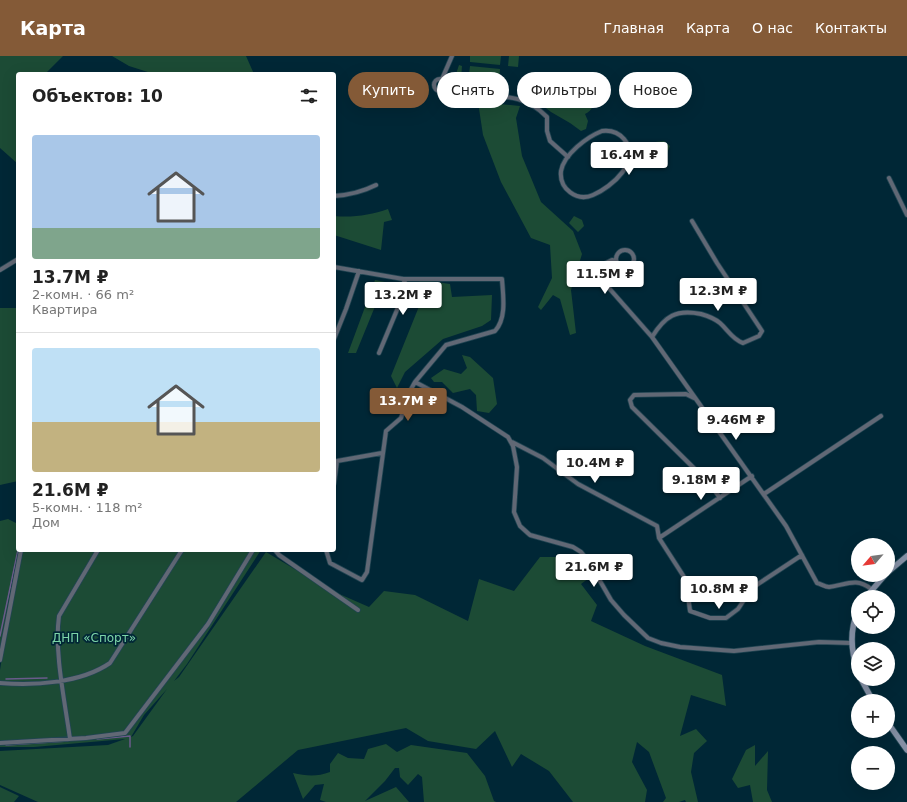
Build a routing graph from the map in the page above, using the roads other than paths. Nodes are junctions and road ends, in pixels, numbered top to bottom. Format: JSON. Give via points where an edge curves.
{"nodes":[{"id":1,"x":452,"y":56,"type":"edge"},
{"id":2,"x":445,"y":72,"type":"edge"},
{"id":3,"x":437,"y":80,"type":"edge"},
{"id":4,"x":437,"y":89,"type":"edge"},
{"id":5,"x":509,"y":97,"type":"edge"},
{"id":6,"x":568,"y":157,"type":"junction"},
{"id":7,"x":889,"y":178,"type":"dead end"},
{"id":8,"x":376,"y":185,"type":"dead end"},
{"id":9,"x":336,"y":196,"type":"edge"},
{"id":10,"x":907,"y":215,"type":"edge"},
{"id":11,"x":692,"y":221,"type":"dead end"},
{"id":12,"x":16,"y":260,"type":"edge"},
{"id":13,"x":616,"y":261,"type":"junction"},
{"id":14,"x":336,"y":267,"type":"edge"},
{"id":15,"x":0,"y":270,"type":"edge"},
{"id":16,"x":359,"y":271,"type":"junction"},
{"id":17,"x":403,"y":279,"type":"junction"},
{"id":18,"x":336,"y":334,"type":"edge"},
{"id":19,"x":652,"y":337,"type":"junction"},
{"id":20,"x":379,"y":353,"type":"dead end"},
{"id":21,"x":415,"y":382,"type":"junction"},
{"id":22,"x":694,"y":398,"type":"junction"},
{"id":23,"x":881,"y":416,"type":"dead end"},
{"id":24,"x":512,"y":442,"type":"junction"},
{"id":25,"x":382,"y":453,"type":"junction"},
{"id":26,"x":336,"y":469,"type":"edge"},
{"id":27,"x":752,"y":476,"type":"junction"},
{"id":28,"x":764,"y":494,"type":"junction"},
{"id":29,"x":720,"y":498,"type":"junction"},
{"id":30,"x":659,"y":538,"type":"junction"},
{"id":31,"x":21,"y":552,"type":"edge"},
{"id":32,"x":97,"y":552,"type":"edge"},
{"id":33,"x":181,"y":552,"type":"edge"},
{"id":34,"x":252,"y":552,"type":"edge"},
{"id":35,"x":277,"y":552,"type":"edge"},
{"id":36,"x":327,"y":552,"type":"edge"},
{"id":37,"x":802,"y":555,"type":"junction"},
{"id":38,"x":907,"y":556,"type":"edge"},
{"id":39,"x":895,"y":566,"type":"edge"},
{"id":40,"x":878,"y":582,"type":"edge"},
{"id":41,"x":871,"y":589,"type":"joint"},
{"id":42,"x":358,"y":610,"type":"dead end"},
{"id":43,"x":851,"y":643,"type":"edge"},
{"id":44,"x":0,"y":660,"type":"edge"},
{"id":45,"x":62,"y":680,"type":"junction"},
{"id":46,"x":0,"y":683,"type":"edge"},
{"id":47,"x":895,"y":733,"type":"edge"},
{"id":48,"x":70,"y":739,"type":"junction"},
{"id":49,"x":0,"y":743,"type":"edge"},
{"id":50,"x":907,"y":750,"type":"edge"}],
"edges":[{"from":1,"to":2,"type":"street"},
{"from":3,"to":4,"type":"street","via":[[434,88]]},
{"from":5,"to":6,"type":"street","via":[[525,101],[547,117],[550,141]]},
{"from":6,"to":6,"type":"street","via":[[562,166],[562,177],[569,191],[582,198],[599,192],[615,181],[627,164],[629,153],[623,137],[607,131],[591,136]]},
{"from":7,"to":10,"type":"street"},
{"from":8,"to":9,"type":"street","via":[[362,192]]},
{"from":11,"to":19,"type":"street","via":[[762,331],[759,336],[742,343],[736,341],[720,322],[710,316],[688,312],[676,313],[660,324]]},
{"from":12,"to":15,"type":"street"},
{"from":13,"to":13,"type":"street","via":[[619,266],[627,268],[634,262],[634,256],[631,251],[622,250],[617,254]]},
{"from":13,"to":19,"type":"street","via":[[612,260],[600,266],[608,287]]},
{"from":14,"to":16,"type":"street"},
{"from":16,"to":17,"type":"street"},
{"from":16,"to":18,"type":"street"},
{"from":17,"to":20,"type":"street","via":[[407,286]]},
{"from":17,"to":21,"type":"street","via":[[502,279],[503,311],[499,327],[495,331],[446,344]]},
{"from":19,"to":22,"type":"street","via":[[691,390]]},
{"from":21,"to":24,"type":"street","via":[[462,407]]},
{"from":21,"to":25,"type":"street","via":[[401,418],[386,431]]},
{"from":22,"to":27,"type":"street"},
{"from":22,"to":29,"type":"street","via":[[686,394],[634,395],[630,400],[632,407],[710,484]]},
{"from":23,"to":28,"type":"street"},
{"from":24,"to":30,"type":"street","via":[[543,458],[578,484],[657,526]]},
{"from":24,"to":43,"type":"street","via":[[517,467],[514,512],[520,526],[530,535],[573,547],[581,552],[611,600],[648,638],[680,647],[734,651],[819,642]]},
{"from":25,"to":26,"type":"street","via":[[337,461]]},
{"from":25,"to":36,"type":"street","via":[[367,572],[362,580],[330,562]]},
{"from":27,"to":28,"type":"street"},
{"from":27,"to":29,"type":"street"},
{"from":28,"to":37,"type":"street"},
{"from":29,"to":30,"type":"street"},
{"from":30,"to":37,"type":"street","via":[[686,580],[690,611],[710,618],[726,618],[738,609],[752,588]]},
{"from":31,"to":44,"type":"street"},
{"from":32,"to":45,"type":"street","via":[[59,616],[57,628]]},
{"from":33,"to":45,"type":"street","via":[[110,663],[98,671]]},
{"from":34,"to":48,"type":"street","via":[[208,624],[125,733]]},
{"from":35,"to":42,"type":"street"},
{"from":37,"to":41,"type":"street","via":[[817,583],[828,587],[852,581],[860,582]]},
{"from":38,"to":39,"type":"street"},
{"from":40,"to":41,"type":"street"},
{"from":45,"to":46,"type":"street","via":[[22,685]]},
{"from":45,"to":48,"type":"street"},
{"from":47,"to":50,"type":"street"},
{"from":48,"to":49,"type":"street"}]}
